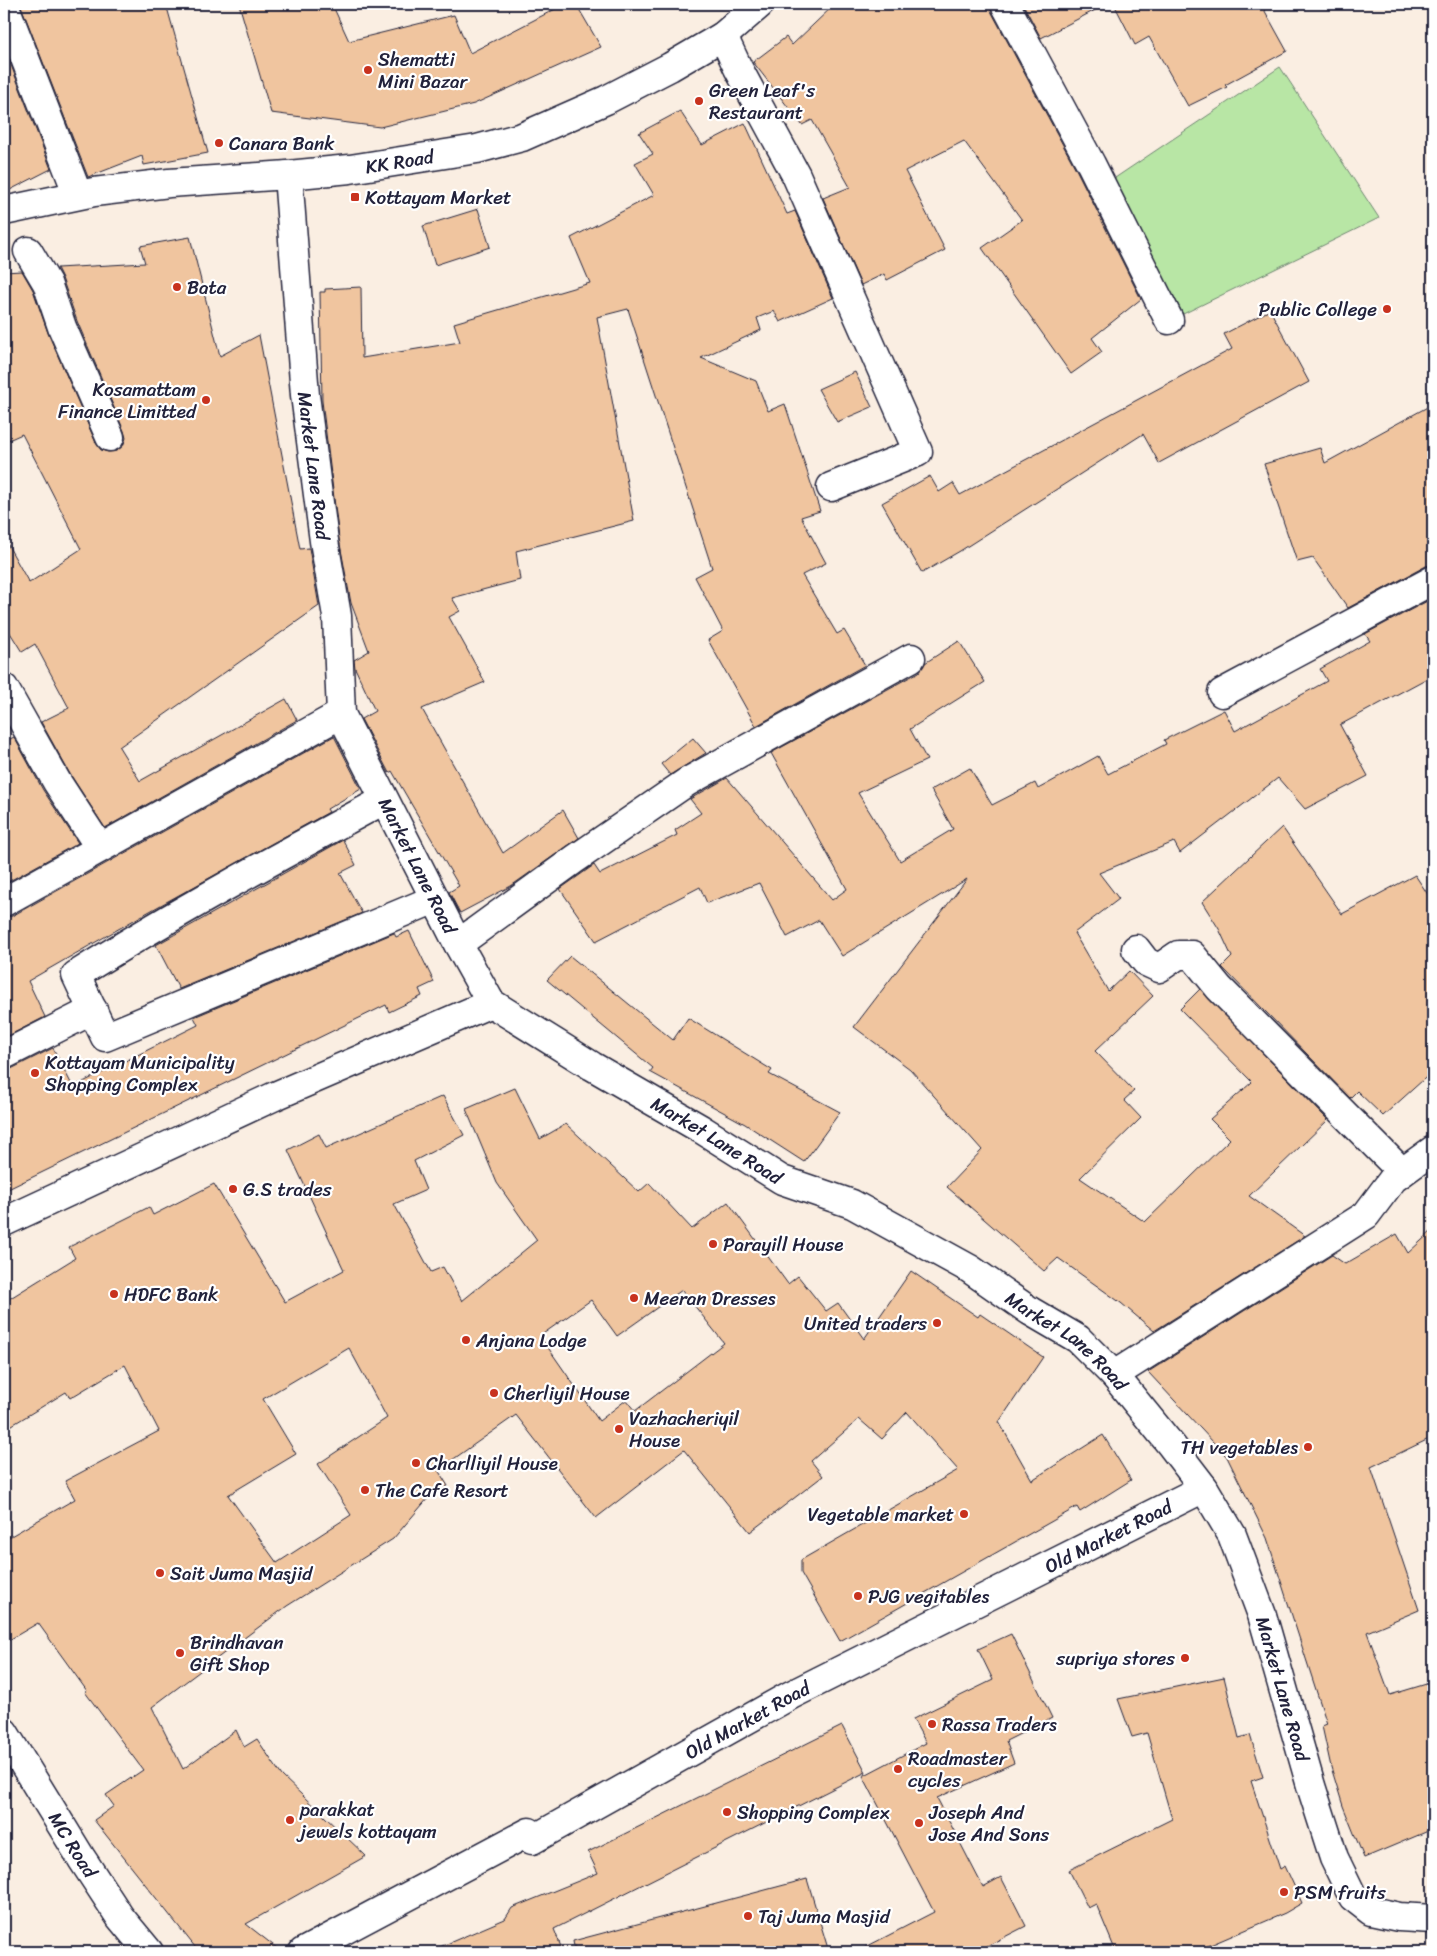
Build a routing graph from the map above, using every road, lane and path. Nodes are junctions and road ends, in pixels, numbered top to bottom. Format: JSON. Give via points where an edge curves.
{"nodes":[{"id":1,"x":4,"y":4,"type":"edge"},
{"id":2,"x":760,"y":4,"type":"edge"},
{"id":3,"x":1005,"y":4,"type":"edge"},
{"id":4,"x":723,"y":36,"type":"junction"},
{"id":5,"x":288,"y":175,"type":"junction"},
{"id":6,"x":76,"y":190,"type":"dead end"},
{"id":7,"x":4,"y":211,"type":"edge"},
{"id":8,"x":28,"y":251,"type":"dead end"},
{"id":9,"x":1169,"y":320,"type":"dead end"},
{"id":10,"x":110,"y":437,"type":"dead end"},
{"id":11,"x":831,"y":487,"type":"dead end"},
{"id":12,"x":1433,"y":580,"type":"edge"},
{"id":13,"x":911,"y":658,"type":"dead end"},
{"id":14,"x":4,"y":688,"type":"edge"},
{"id":15,"x":1222,"y":693,"type":"dead end"},
{"id":16,"x":341,"y":714,"type":"junction"},
{"id":17,"x":384,"y":800,"type":"junction"},
{"id":18,"x":100,"y":848,"type":"junction"},
{"id":19,"x":435,"y":899,"type":"junction"},
{"id":20,"x":4,"y":902,"type":"edge"},
{"id":21,"x":458,"y":944,"type":"junction"},
{"id":22,"x":1136,"y":950,"type":"dead end"},
{"id":23,"x":491,"y":1003,"type":"junction"},
{"id":24,"x":93,"y":1010,"type":"junction"},
{"id":25,"x":4,"y":1055,"type":"edge"},
{"id":26,"x":1433,"y":1150,"type":"edge"},
{"id":27,"x":1402,"y":1172,"type":"junction"},
{"id":28,"x":4,"y":1222,"type":"edge"},
{"id":29,"x":1114,"y":1375,"type":"junction"},
{"id":30,"x":1204,"y":1488,"type":"junction"},
{"id":31,"x":4,"y":1732,"type":"edge"},
{"id":32,"x":1433,"y":1918,"type":"edge"},
{"id":33,"x":149,"y":1952,"type":"edge"},
{"id":34,"x":303,"y":1952,"type":"edge"}],
"edges":[{"from":1,"to":6,"type":"main road"},
{"from":2,"to":4,"type":"main road","name":"KK Road"},
{"from":3,"to":9,"type":"main road","via":[[1091,164]]},
{"from":4,"to":5,"type":"main road","name":"KK Road","via":[[606,100],[522,137],[414,160]]},
{"from":4,"to":11,"type":"main road","via":[[796,175],[918,452]]},
{"from":5,"to":7,"type":"main road","name":"KK Road","via":[[94,192]]},
{"from":5,"to":16,"type":"main road","name":"Market Lane Road","via":[[305,395],[337,616]]},
{"from":8,"to":10,"type":"main road","via":[[47,283],[62,328]]},
{"from":12,"to":15,"type":"main road"},
{"from":13,"to":21,"type":"main road","via":[[687,782]]},
{"from":14,"to":18,"type":"main road","via":[[56,782]]},
{"from":16,"to":17,"type":"main road","name":"Market Lane Road"},
{"from":16,"to":18,"type":"main road"},
{"from":17,"to":19,"type":"main road","name":"Market Lane Road"},
{"from":17,"to":24,"type":"main road","via":[[270,861],[76,975]]},
{"from":18,"to":20,"type":"main road"},
{"from":19,"to":21,"type":"main road","name":"Market Lane Road"},
{"from":19,"to":24,"type":"main road","via":[[105,1037]]},
{"from":21,"to":23,"type":"main road","name":"Market Lane Road"},
{"from":22,"to":27,"type":"main road","via":[[1146,962],[1159,968],[1178,955],[1192,955],[1219,988]]},
{"from":23,"to":28,"type":"main road","via":[[275,1096]]},
{"from":23,"to":29,"type":"main road","name":"Market Lane Road","via":[[782,1180],[852,1204],[970,1269],[1030,1311],[1078,1339]]},
{"from":24,"to":25,"type":"main road"},
{"from":26,"to":27,"type":"main road"},
{"from":27,"to":29,"type":"main road","via":[[1366,1215]]},
{"from":29,"to":30,"type":"main road","name":"Market Lane Road"},
{"from":30,"to":32,"type":"main road","name":"Market Lane Road","via":[[1232,1535],[1248,1575],[1334,1858],[1353,1896],[1371,1911],[1399,1917]]},
{"from":30,"to":34,"type":"main road","name":"Old Market Road","via":[[791,1695],[532,1840],[529,1832]]},
{"from":31,"to":33,"type":"main road","name":"MC Road","via":[[120,1917]]}]}
